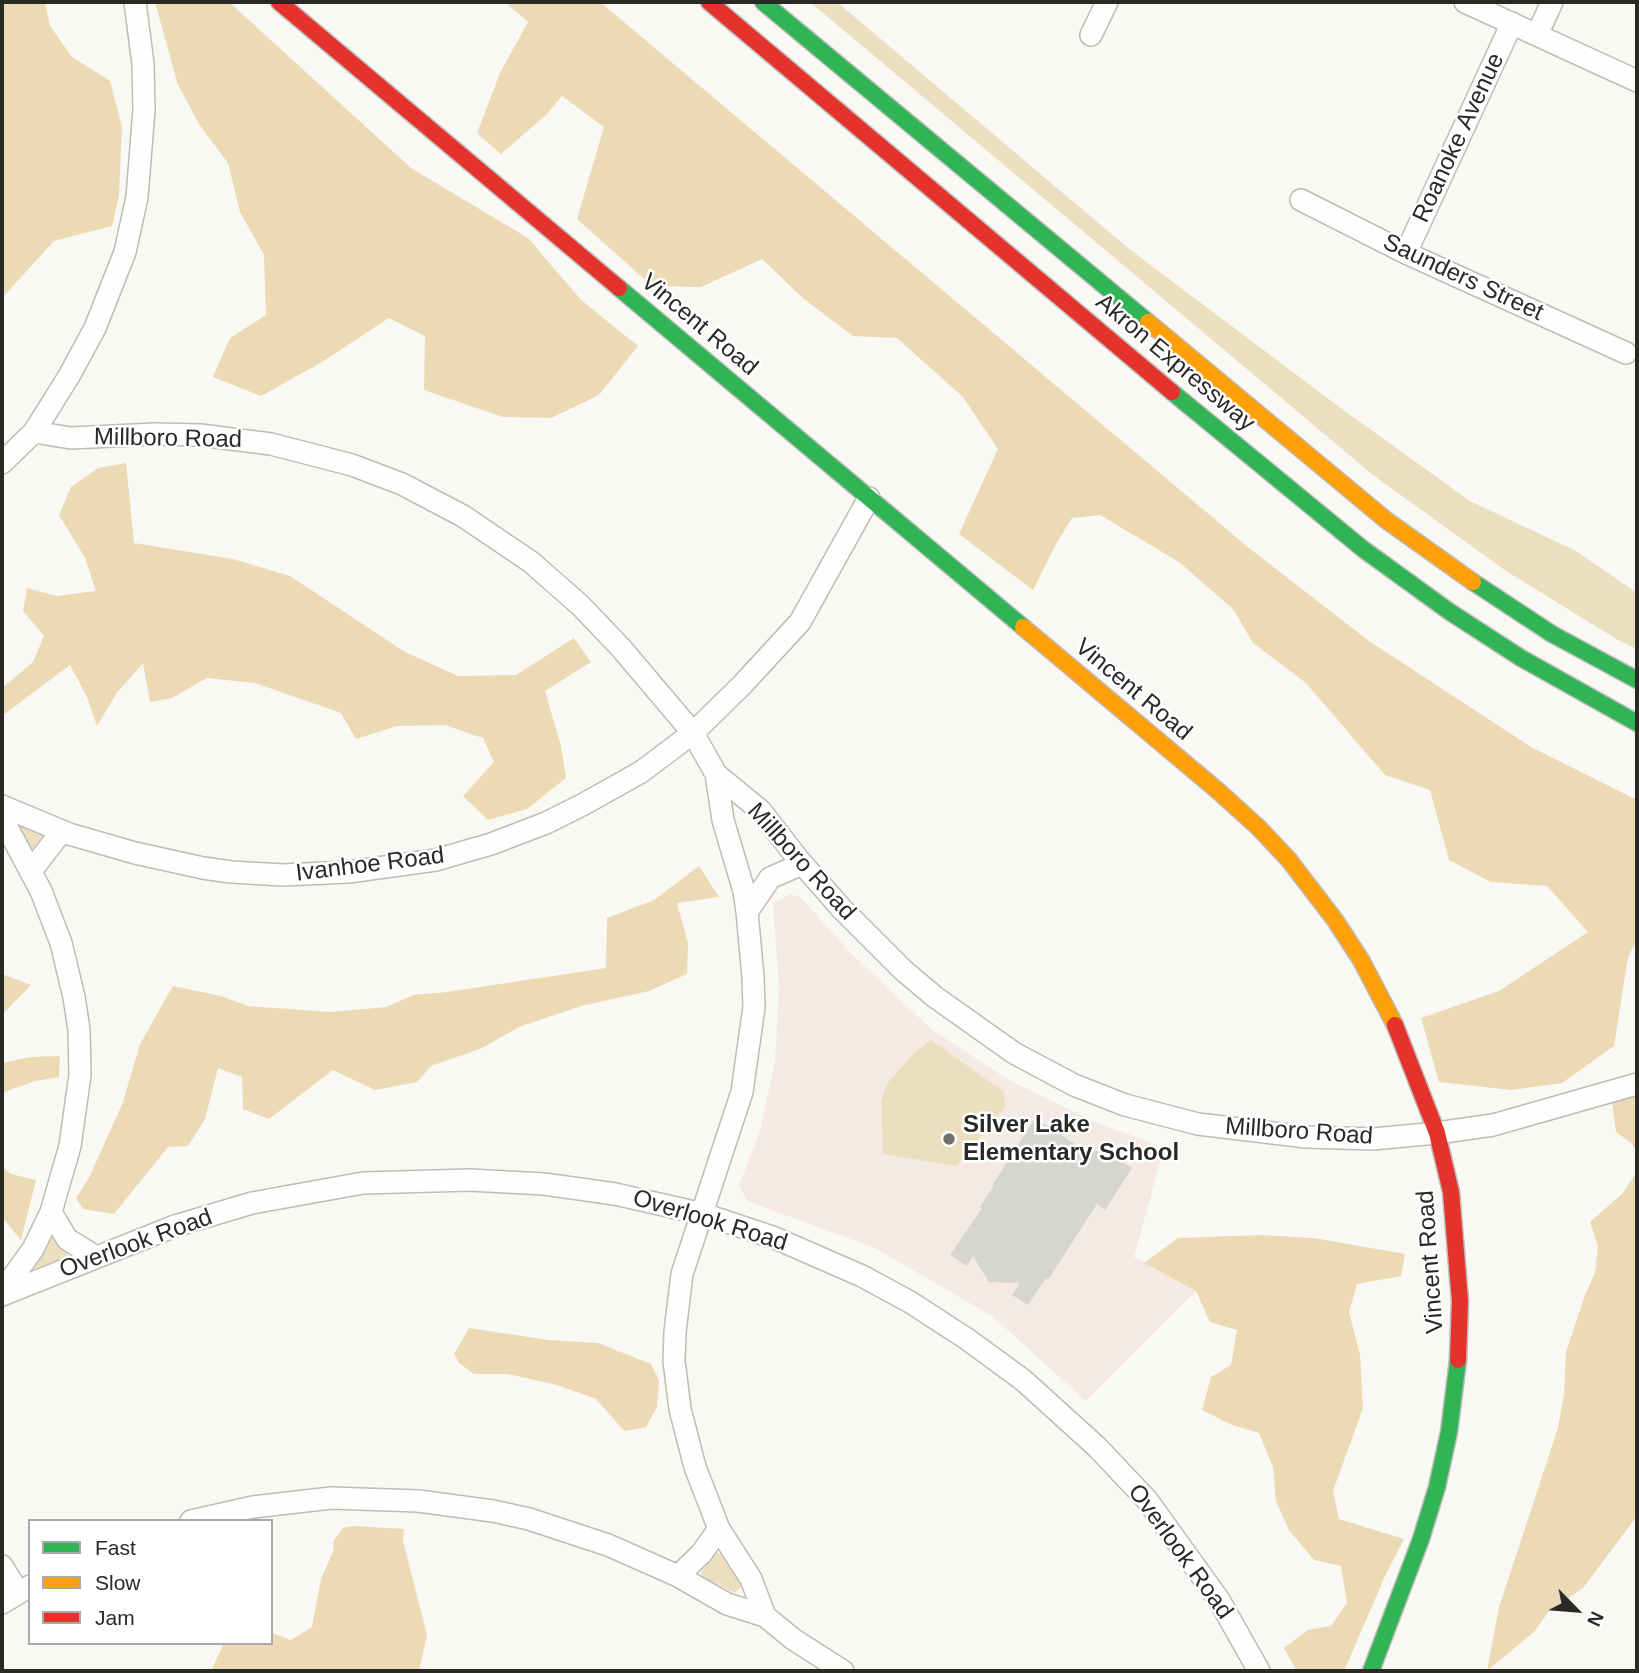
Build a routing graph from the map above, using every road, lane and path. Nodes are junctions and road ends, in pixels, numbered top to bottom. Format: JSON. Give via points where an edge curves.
{"nodes":[{"id":1,"x":135,"y":2,"type":"edge"},
{"id":2,"x":279,"y":2,"type":"edge"},
{"id":3,"x":709,"y":2,"type":"edge"},
{"id":4,"x":763,"y":2,"type":"edge"},
{"id":5,"x":1107,"y":2,"type":"edge"},
{"id":6,"x":1465,"y":2,"type":"edge"},
{"id":7,"x":1552,"y":2,"type":"edge"},
{"id":8,"x":1512,"y":23,"type":"junction"},
{"id":9,"x":1091,"y":35,"type":"dead end"},
{"id":10,"x":1537,"y":35,"type":"junction"},
{"id":11,"x":1637,"y":80,"type":"edge"},
{"id":12,"x":1301,"y":200,"type":"dead end"},
{"id":13,"x":1406,"y":253,"type":"junction"},
{"id":14,"x":1626,"y":353,"type":"dead end"},
{"id":15,"x":34,"y":432,"type":"junction"},
{"id":16,"x":2,"y":463,"type":"edge"},
{"id":17,"x":869,"y":498,"type":"junction"},
{"id":18,"x":1637,"y":680,"type":"edge"},
{"id":19,"x":1637,"y":723,"type":"edge"},
{"id":20,"x":693,"y":733,"type":"junction"},
{"id":21,"x":716,"y":774,"type":"junction"},
{"id":22,"x":2,"y":806,"type":"edge"},
{"id":23,"x":2,"y":818,"type":"edge"},
{"id":24,"x":62,"y":831,"type":"junction"},
{"id":25,"x":802,"y":864,"type":"junction"},
{"id":26,"x":31,"y":871,"type":"junction"},
{"id":27,"x":747,"y":912,"type":"junction"},
{"id":28,"x":1637,"y":1084,"type":"edge"},
{"id":29,"x":1437,"y":1133,"type":"junction"},
{"id":30,"x":51,"y":1212,"type":"junction"},
{"id":31,"x":703,"y":1214,"type":"junction"},
{"id":32,"x":96,"y":1257,"type":"junction"},
{"id":33,"x":2,"y":1294,"type":"edge"},
{"id":34,"x":201,"y":1519,"type":"edge"},
{"id":35,"x":719,"y":1529,"type":"junction"},
{"id":36,"x":2,"y":1566,"type":"edge"},
{"id":37,"x":678,"y":1576,"type":"junction"},
{"id":38,"x":16,"y":1593,"type":"edge"},
{"id":39,"x":765,"y":1616,"type":"junction"},
{"id":40,"x":843,"y":1671,"type":"edge"},
{"id":41,"x":1259,"y":1671,"type":"edge"},
{"id":42,"x":1371,"y":1671,"type":"edge"}],
"edges":[{"from":1,"to":15,"type":"street","via":[[144,110],[132,225],[95,328]]},
{"from":2,"to":17,"type":"main road","name":"Vincent Road"},
{"from":3,"to":19,"type":"main road","name":"Akron Expressway","via":[[1363,549],[1521,658]]},
{"from":4,"to":18,"type":"main road","name":"Akron Expressway","via":[[1386,520],[1504,604]]},
{"from":5,"to":9,"type":"street"},
{"from":6,"to":8,"type":"street"},
{"from":7,"to":10,"type":"street"},
{"from":8,"to":10,"type":"street"},
{"from":8,"to":13,"type":"street","name":"Roanoke Avenue"},
{"from":10,"to":11,"type":"street"},
{"from":12,"to":13,"type":"street","name":"Saunders Street"},
{"from":13,"to":14,"type":"street","name":"Saunders Street"},
{"from":15,"to":16,"type":"street"},
{"from":15,"to":20,"type":"street","name":"Millboro Road","via":[[71,438],[155,434],[243,440],[312,453],[402,484],[498,538],[563,589],[621,648]]},
{"from":17,"to":20,"type":"street","name":"Ivanhoe Road","via":[[800,622]]},
{"from":17,"to":29,"type":"main road","name":"Vincent Road","via":[[1217,790],[1289,860],[1335,920],[1393,1019]]},
{"from":20,"to":21,"type":"street","name":"Millboro Road"},
{"from":20,"to":24,"type":"street","name":"Ivanhoe Road","via":[[641,772],[546,823],[462,854],[400,866],[309,874],[231,872],[135,853]]},
{"from":21,"to":25,"type":"street","name":"Millboro Road","via":[[761,811]]},
{"from":21,"to":27,"type":"street"},
{"from":22,"to":24,"type":"street","name":"Ivanhoe Road"},
{"from":23,"to":26,"type":"street"},
{"from":24,"to":26,"type":"street"},
{"from":25,"to":27,"type":"street","via":[[771,877]]},
{"from":25,"to":29,"type":"street","name":"Millboro Road","via":[[872,941],[935,998],[1014,1053],[1074,1085],[1165,1117],[1263,1133],[1373,1139]]},
{"from":26,"to":30,"type":"street","via":[[61,943],[79,1030],[78,1104]]},
{"from":27,"to":31,"type":"street","via":[[753,977],[751,1036],[739,1106]]},
{"from":28,"to":29,"type":"street","name":"Millboro Road","via":[[1493,1125]]},
{"from":29,"to":42,"type":"main road","name":"Vincent Road","via":[[1455,1223],[1460,1301],[1457,1375],[1437,1487]]},
{"from":30,"to":32,"type":"street","via":[[67,1239]]},
{"from":30,"to":33,"type":"street","via":[[33,1249]]},
{"from":31,"to":32,"type":"street","name":"Overlook Road","via":[[544,1184],[470,1180],[363,1184],[252,1203]]},
{"from":31,"to":35,"type":"street","via":[[682,1275],[674,1362],[687,1443]]},
{"from":31,"to":41,"type":"street","name":"Overlook Road","via":[[775,1238],[862,1276],[967,1339],[1023,1380],[1147,1500],[1219,1600]]},
{"from":32,"to":33,"type":"street","name":"Overlook Road"},
{"from":34,"to":37,"type":"street","via":[[294,1501],[418,1501],[529,1519],[608,1545]]},
{"from":35,"to":37,"type":"street"},
{"from":35,"to":39,"type":"street","via":[[751,1579]]},
{"from":36,"to":38,"type":"street"},
{"from":37,"to":39,"type":"street","via":[[727,1604]]},
{"from":39,"to":40,"type":"street"}]}
